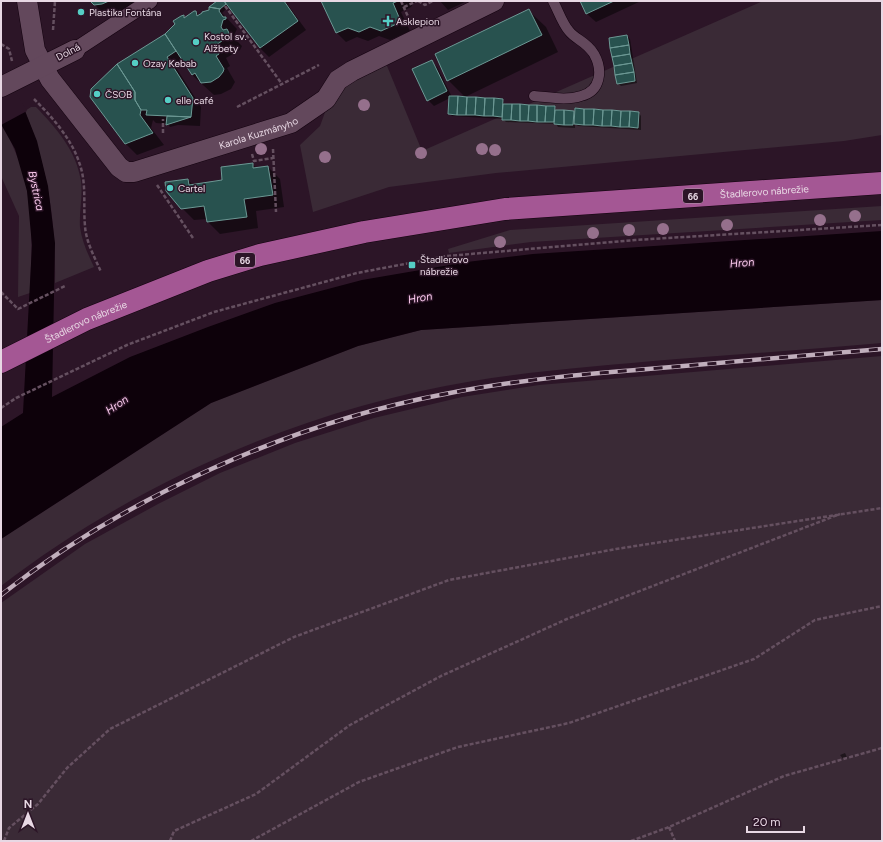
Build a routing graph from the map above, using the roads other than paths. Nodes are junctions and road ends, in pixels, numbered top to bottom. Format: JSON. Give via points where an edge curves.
{"nodes":[{"id":1,"x":27,"y":1,"type":"edge"},
{"id":2,"x":150,"y":1,"type":"edge"},
{"id":3,"x":494,"y":1,"type":"edge"},
{"id":4,"x":553,"y":1,"type":"edge"},
{"id":5,"x":75,"y":50,"type":"joint"},
{"id":6,"x":42,"y":66,"type":"junction"},
{"id":7,"x":9,"y":76,"type":"edge"},
{"id":8,"x":534,"y":96,"type":"dead end"},
{"id":9,"x":882,"y":183,"type":"edge"},
{"id":10,"x":1,"y":362,"type":"edge"}],
"edges":[{"from":1,"to":6,"type":"street","via":[[35,50]]},
{"from":2,"to":5,"type":"street","name":"Dolná"},
{"from":3,"to":6,"type":"street","name":"Karola Kuzmányho","via":[[414,30],[338,80],[326,98],[291,122],[134,172],[126,172],[119,167],[55,87]]},
{"from":4,"to":8,"type":"lane","via":[[569,31],[584,41],[594,54],[599,68],[599,78],[595,87],[582,96]]},
{"from":5,"to":6,"type":"street","name":"Dolná"},
{"from":6,"to":7,"type":"street","name":"Dolná"},
{"from":9,"to":10,"type":"main road","name":"Štadlerovo nábrežie","number":"66","via":[[504,210],[364,232],[260,255],[208,271],[87,319]]}]}
